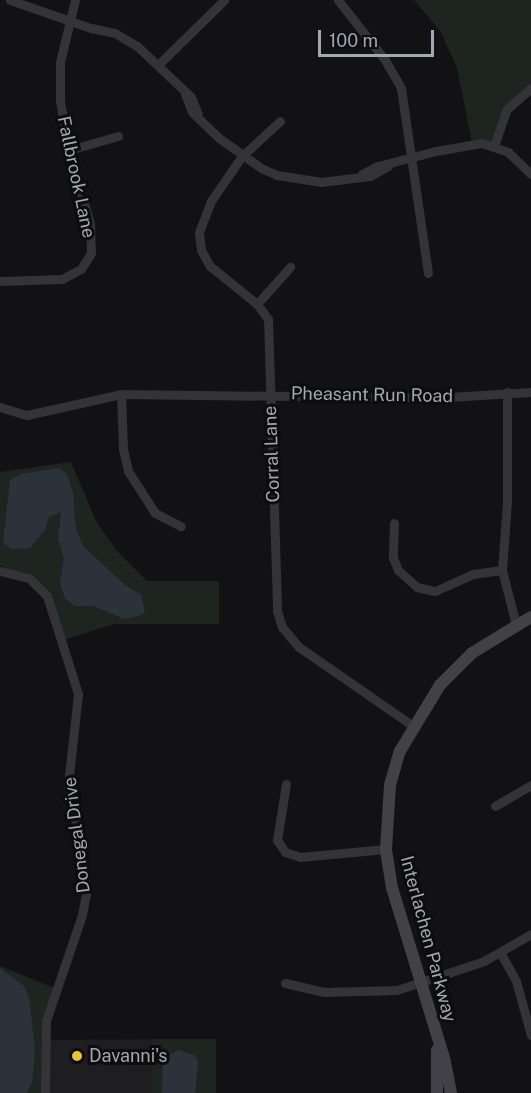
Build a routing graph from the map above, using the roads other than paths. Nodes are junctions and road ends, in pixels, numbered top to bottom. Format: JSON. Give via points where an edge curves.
{"nodes":[{"id":1,"x":11,"y":0,"type":"edge"},
{"id":2,"x":75,"y":0,"type":"edge"},
{"id":3,"x":224,"y":0,"type":"edge"},
{"id":4,"x":338,"y":0,"type":"edge"},
{"id":5,"x":0,"y":1,"type":"edge"},
{"id":6,"x":70,"y":21,"type":"junction"},
{"id":7,"x":160,"y":63,"type":"junction"},
{"id":8,"x":531,"y":88,"type":"edge"},
{"id":9,"x":280,"y":121,"type":"dead end"},
{"id":10,"x":118,"y":136,"type":"dead end"},
{"id":11,"x":494,"y":146,"type":"junction"},
{"id":12,"x":69,"y":150,"type":"junction"},
{"id":13,"x":242,"y":156,"type":"junction"},
{"id":14,"x":412,"y":158,"type":"junction"},
{"id":15,"x":531,"y":174,"type":"edge"},
{"id":16,"x":290,"y":267,"type":"dead end"},
{"id":17,"x":428,"y":273,"type":"dead end"},
{"id":18,"x":0,"y":281,"type":"edge"},
{"id":19,"x":257,"y":304,"type":"junction"},
{"id":20,"x":507,"y":392,"type":"junction"},
{"id":21,"x":531,"y":392,"type":"edge"},
{"id":22,"x":121,"y":394,"type":"junction"},
{"id":23,"x":269,"y":394,"type":"junction"},
{"id":24,"x":0,"y":407,"type":"edge"},
{"id":25,"x":394,"y":523,"type":"dead end"},
{"id":26,"x":181,"y":526,"type":"dead end"},
{"id":27,"x":502,"y":570,"type":"junction"},
{"id":28,"x":0,"y":571,"type":"edge"},
{"id":29,"x":531,"y":617,"type":"edge"},
{"id":30,"x":516,"y":625,"type":"junction"},
{"id":31,"x":413,"y":726,"type":"junction"},
{"id":32,"x":286,"y":784,"type":"dead end"},
{"id":33,"x":531,"y":785,"type":"edge"},
{"id":34,"x":495,"y":806,"type":"dead end"},
{"id":35,"x":386,"y":849,"type":"junction"},
{"id":36,"x":531,"y":934,"type":"edge"},
{"id":37,"x":500,"y":952,"type":"junction"},
{"id":38,"x":285,"y":983,"type":"dead end"},
{"id":39,"x":421,"y":983,"type":"junction"},
{"id":40,"x":531,"y":1035,"type":"edge"},
{"id":41,"x":437,"y":1042,"type":"junction"},
{"id":42,"x":45,"y":1093,"type":"edge"},
{"id":43,"x":437,"y":1093,"type":"edge"},
{"id":44,"x":451,"y":1093,"type":"edge"}],
"edges":[{"from":1,"to":5,"type":"street"},
{"from":1,"to":6,"type":"street"},
{"from":2,"to":6,"type":"street","name":"Fallbrook Lane"},
{"from":3,"to":7,"type":"street"},
{"from":4,"to":14,"type":"street","via":[[385,60],[401,88]]},
{"from":6,"to":7,"type":"street","via":[[101,35],[123,39]]},
{"from":6,"to":12,"type":"street","name":"Fallbrook Lane","via":[[59,83]]},
{"from":7,"to":13,"type":"street","via":[[185,94],[184,101]]},
{"from":8,"to":11,"type":"street","via":[[507,109]]},
{"from":9,"to":13,"type":"street","name":"Corral Lane"},
{"from":10,"to":12,"type":"street"},
{"from":11,"to":14,"type":"street","via":[[467,143]]},
{"from":11,"to":15,"type":"street","via":[[508,152]]},
{"from":12,"to":18,"type":"street","name":"Fallbrook Lane","via":[[92,233],[87,261],[62,279]]},
{"from":13,"to":14,"type":"street","via":[[292,180],[321,182]]},
{"from":13,"to":19,"type":"street","name":"Corral Lane","via":[[211,201],[199,234],[201,250],[210,266]]},
{"from":14,"to":17,"type":"street"},
{"from":16,"to":19,"type":"street"},
{"from":19,"to":23,"type":"street","name":"Corral Lane","via":[[269,326]]},
{"from":20,"to":21,"type":"street","name":"Pheasant Run Road"},
{"from":20,"to":23,"type":"street","name":"Pheasant Run Road","via":[[416,398]]},
{"from":20,"to":27,"type":"street","via":[[507,502]]},
{"from":22,"to":23,"type":"street","name":"Pheasant Run Road"},
{"from":22,"to":24,"type":"street","name":"Pheasant Run Road","via":[[27,415]]},
{"from":22,"to":26,"type":"street","via":[[128,471],[155,513]]},
{"from":23,"to":31,"type":"street","name":"Corral Lane","via":[[275,596],[282,627],[299,647]]},
{"from":25,"to":27,"type":"street","via":[[393,558],[398,570],[417,587],[435,591],[473,573]]},
{"from":27,"to":30,"type":"street"},
{"from":28,"to":42,"type":"street","name":"Donegal Drive","via":[[29,578],[47,596],[73,668],[78,694],[68,785],[86,894],[46,1021]]},
{"from":29,"to":30,"type":"street","name":"Interlachen Parkway"},
{"from":30,"to":31,"type":"street","name":"Interlachen Parkway","via":[[456,667],[425,704]]},
{"from":31,"to":35,"type":"street","name":"Interlachen Parkway","via":[[390,785]]},
{"from":32,"to":35,"type":"street","via":[[277,840],[285,852],[300,857]]},
{"from":33,"to":34,"type":"street"},
{"from":35,"to":39,"type":"street","name":"Interlachen Parkway","via":[[392,888]]},
{"from":36,"to":37,"type":"street"},
{"from":37,"to":39,"type":"street"},
{"from":37,"to":40,"type":"street","via":[[516,981]]},
{"from":38,"to":39,"type":"street","via":[[324,992],[372,993]]},
{"from":39,"to":41,"type":"street","name":"Interlachen Parkway"},
{"from":41,"to":43,"type":"street","name":"Interlachen Parkway"},
{"from":41,"to":44,"type":"street","name":"Interlachen Parkway"}]}
